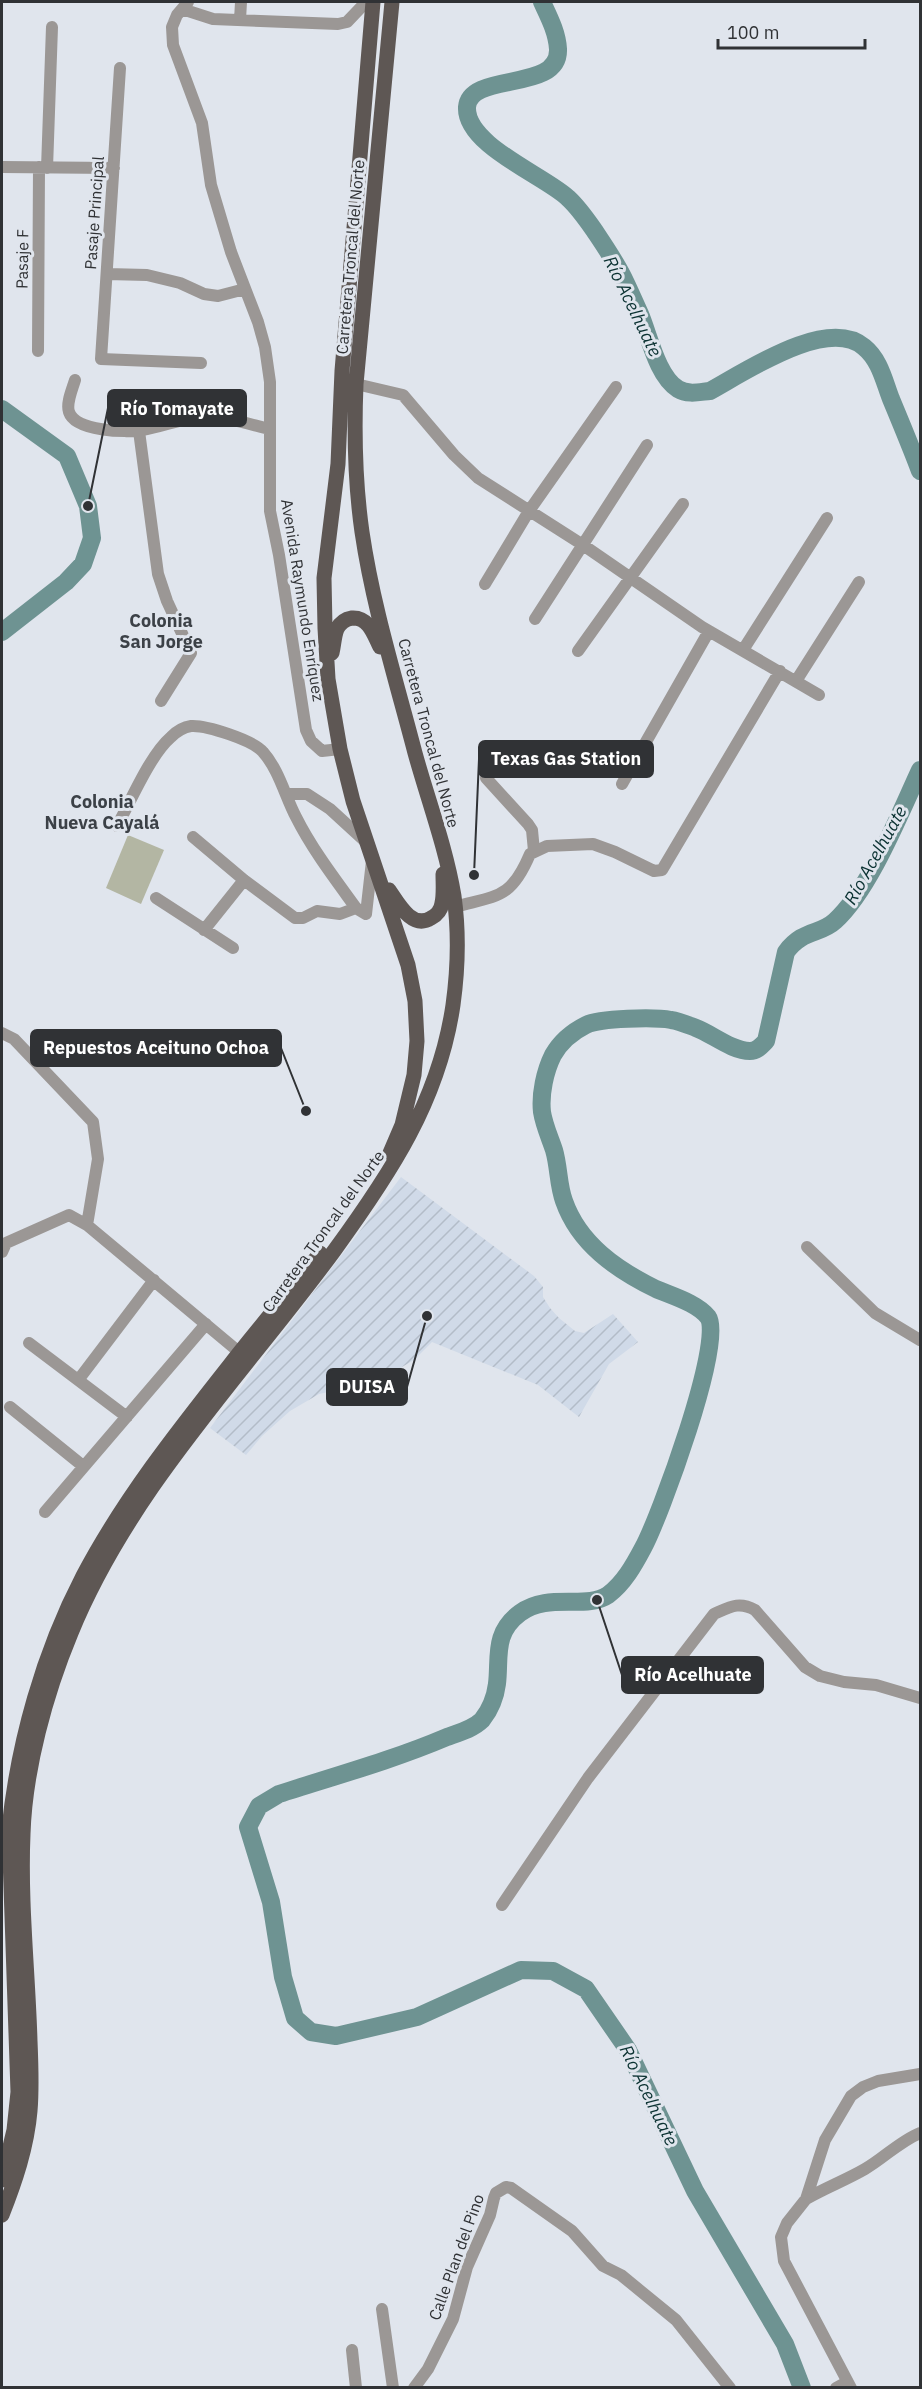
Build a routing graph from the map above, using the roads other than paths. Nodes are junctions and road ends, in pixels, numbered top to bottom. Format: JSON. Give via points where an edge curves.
{"nodes":[{"id":1,"x":241,"y":2,"type":"edge"},
{"id":2,"x":366,"y":2,"type":"edge"},
{"id":3,"x":374,"y":2,"type":"edge"},
{"id":4,"x":392,"y":2,"type":"edge"},
{"id":5,"x":185,"y":5,"type":"edge"},
{"id":6,"x":240,"y":20,"type":"junction"},
{"id":7,"x":52,"y":27,"type":"dead end"},
{"id":8,"x":120,"y":68,"type":"dead end"},
{"id":9,"x":2,"y":167,"type":"edge"},
{"id":10,"x":43,"y":168,"type":"junction"},
{"id":11,"x":114,"y":168,"type":"junction"},
{"id":12,"x":107,"y":274,"type":"junction"},
{"id":13,"x":244,"y":289,"type":"junction"},
{"id":14,"x":38,"y":351,"type":"dead end"},
{"id":15,"x":201,"y":363,"type":"dead end"},
{"id":16,"x":75,"y":380,"type":"dead end"},
{"id":17,"x":357,"y":384,"type":"junction"},
{"id":18,"x":616,"y":387,"type":"dead end"},
{"id":19,"x":270,"y":429,"type":"junction"},
{"id":20,"x":139,"y":431,"type":"junction"},
{"id":21,"x":647,"y":445,"type":"dead end"},
{"id":22,"x":683,"y":504,"type":"dead end"},
{"id":23,"x":529,"y":511,"type":"junction"},
{"id":24,"x":827,"y":518,"type":"dead end"},
{"id":25,"x":583,"y":545,"type":"junction"},
{"id":26,"x":630,"y":579,"type":"junction"},
{"id":27,"x":860,"y":582,"type":"dead end"},
{"id":28,"x":485,"y":584,"type":"dead end"},
{"id":29,"x":535,"y":619,"type":"dead end"},
{"id":30,"x":709,"y":631,"type":"junction"},
{"id":31,"x":743,"y":650,"type":"junction"},
{"id":32,"x":578,"y":651,"type":"dead end"},
{"id":33,"x":780,"y":671,"type":"junction"},
{"id":34,"x":328,"y":679,"type":"junction"},
{"id":35,"x":796,"y":681,"type":"junction"},
{"id":36,"x":397,"y":686,"type":"junction"},
{"id":37,"x":819,"y":695,"type":"dead end"},
{"id":38,"x":161,"y":701,"type":"dead end"},
{"id":39,"x":340,"y":748,"type":"junction"},
{"id":40,"x":486,"y":778,"type":"dead end"},
{"id":41,"x":622,"y":783,"type":"dead end"},
{"id":42,"x":351,"y":791,"type":"junction"},
{"id":43,"x":286,"y":794,"type":"junction"},
{"id":44,"x":330,"y":809,"type":"junction"},
{"id":45,"x":117,"y":826,"type":"dead end"},
{"id":46,"x":193,"y":837,"type":"dead end"},
{"id":47,"x":366,"y":842,"type":"junction"},
{"id":48,"x":534,"y":851,"type":"junction"},
{"id":49,"x":443,"y":852,"type":"junction"},
{"id":50,"x":375,"y":867,"type":"junction"},
{"id":51,"x":244,"y":880,"type":"junction"},
{"id":52,"x":156,"y":898,"type":"dead end"},
{"id":53,"x":454,"y":907,"type":"junction"},
{"id":54,"x":356,"y":908,"type":"junction"},
{"id":55,"x":204,"y":930,"type":"junction"},
{"id":56,"x":234,"y":948,"type":"dead end"},
{"id":57,"x":2,"y":1033,"type":"edge"},
{"id":58,"x":87,"y":1225,"type":"junction"},
{"id":59,"x":807,"y":1247,"type":"dead end"},
{"id":60,"x":2,"y":1252,"type":"edge"},
{"id":61,"x":154,"y":1280,"type":"junction"},
{"id":62,"x":206,"y":1324,"type":"junction"},
{"id":63,"x":921,"y":1340,"type":"edge"},
{"id":64,"x":29,"y":1343,"type":"dead end"},
{"id":65,"x":239,"y":1352,"type":"junction"},
{"id":66,"x":79,"y":1379,"type":"junction"},
{"id":67,"x":10,"y":1407,"type":"dead end"},
{"id":68,"x":128,"y":1417,"type":"junction"},
{"id":69,"x":83,"y":1466,"type":"junction"},
{"id":70,"x":45,"y":1512,"type":"dead end"},
{"id":71,"x":921,"y":1698,"type":"edge"},
{"id":72,"x":502,"y":1905,"type":"dead end"},
{"id":73,"x":921,"y":2074,"type":"edge"},
{"id":74,"x":921,"y":2133,"type":"edge"},
{"id":75,"x":2,"y":2180,"type":"edge"},
{"id":76,"x":806,"y":2199,"type":"junction"},
{"id":77,"x":2,"y":2215,"type":"edge"},
{"id":78,"x":382,"y":2309,"type":"dead end"},
{"id":79,"x":352,"y":2350,"type":"dead end"},
{"id":80,"x":845,"y":2386,"type":"edge"},
{"id":81,"x":356,"y":2388,"type":"edge"},
{"id":82,"x":393,"y":2388,"type":"edge"},
{"id":83,"x":414,"y":2388,"type":"edge"},
{"id":84,"x":730,"y":2388,"type":"edge"}],
"edges":[{"from":1,"to":6,"type":"street"},
{"from":2,"to":6,"type":"street","via":[[347,22],[338,24]]},
{"from":3,"to":34,"type":"main road","name":"Carretera Troncal del Norte","via":[[342,371],[338,464],[324,578]]},
{"from":4,"to":17,"type":"main road","name":"Carretera Troncal del Norte"},
{"from":5,"to":6,"type":"street","via":[[202,17]]},
{"from":5,"to":13,"type":"street","name":"Avenida Raymundo Enríquez","via":[[172,27],[172,45],[202,123],[211,185]]},
{"from":7,"to":10,"type":"street","name":"Pasaje F"},
{"from":8,"to":11,"type":"street","name":"Pasaje Principal"},
{"from":9,"to":10,"type":"street"},
{"from":10,"to":11,"type":"street"},
{"from":10,"to":14,"type":"street","name":"Pasaje F"},
{"from":11,"to":12,"type":"street","name":"Pasaje Principal"},
{"from":12,"to":13,"type":"street","via":[[147,275],[218,296]]},
{"from":12,"to":15,"type":"street","name":"Pasaje Principal","via":[[101,359]]},
{"from":13,"to":19,"type":"street","name":"Avenida Raymundo Enríquez","via":[[265,347]]},
{"from":16,"to":20,"type":"street","via":[[69,412],[75,421],[94,428]]},
{"from":17,"to":23,"type":"street","via":[[403,395],[478,478]]},
{"from":17,"to":36,"type":"main road","name":"Carretera Troncal del Norte","via":[[354,432],[362,531]]},
{"from":18,"to":23,"type":"street"},
{"from":19,"to":20,"type":"street","via":[[201,417]]},
{"from":19,"to":39,"type":"street","name":"Avenida Raymundo Enríquez","via":[[270,511],[306,730],[322,751]]},
{"from":20,"to":38,"type":"street","via":[[158,574],[191,654]]},
{"from":21,"to":25,"type":"street"},
{"from":22,"to":26,"type":"street"},
{"from":23,"to":25,"type":"street"},
{"from":23,"to":28,"type":"street"},
{"from":24,"to":31,"type":"street"},
{"from":25,"to":26,"type":"street"},
{"from":25,"to":29,"type":"street"},
{"from":26,"to":30,"type":"street"},
{"from":26,"to":32,"type":"street"},
{"from":27,"to":35,"type":"street"},
{"from":30,"to":31,"type":"street"},
{"from":30,"to":41,"type":"street"},
{"from":31,"to":33,"type":"street"},
{"from":33,"to":35,"type":"street"},
{"from":33,"to":48,"type":"street","via":[[662,870],[649,869],[593,844],[547,846]]},
{"from":34,"to":36,"type":"main road","via":[[336,632],[346,620],[356,618],[371,628]]},
{"from":34,"to":39,"type":"main road","name":"Carretera Troncal del Norte"},
{"from":35,"to":37,"type":"street"},
{"from":36,"to":49,"type":"main road","name":"Carretera Troncal del Norte"},
{"from":39,"to":42,"type":"main road","name":"Carretera Troncal del Norte"},
{"from":40,"to":48,"type":"street","via":[[532,830]]},
{"from":42,"to":44,"type":"street","via":[[344,808]]},
{"from":42,"to":47,"type":"main road","name":"Carretera Troncal del Norte"},
{"from":43,"to":44,"type":"street","via":[[307,794]]},
{"from":43,"to":45,"type":"street","via":[[265,753],[257,746],[190,726],[170,737],[159,751]]},
{"from":43,"to":54,"type":"street","via":[[314,849]]},
{"from":44,"to":47,"type":"street"},
{"from":46,"to":51,"type":"street"},
{"from":47,"to":50,"type":"main road","name":"Carretera Troncal del Norte"},
{"from":48,"to":53,"type":"street","via":[[515,884],[502,893]]},
{"from":49,"to":50,"type":"main road","via":[[442,904],[428,920],[406,914]]},
{"from":49,"to":53,"type":"main road","name":"Carretera Troncal del Norte"},
{"from":50,"to":54,"type":"street","via":[[366,914]]},
{"from":50,"to":65,"type":"main road","name":"Carretera Troncal del Norte","via":[[408,965],[415,1001],[416,1059],[402,1125],[378,1174]]},
{"from":51,"to":54,"type":"street","via":[[295,918],[317,910],[340,914]]},
{"from":51,"to":55,"type":"street"},
{"from":52,"to":55,"type":"street"},
{"from":53,"to":77,"type":"main road","name":"Carretera Troncal del Norte","via":[[458,950],[444,1050],[429,1095],[407,1141],[378,1190],[129,1521],[70,1634],[39,1732],[24,1806],[30,2110],[22,2159]]},
{"from":55,"to":56,"type":"street"},
{"from":57,"to":58,"type":"street","via":[[14,1039],[93,1122],[98,1159]]},
{"from":58,"to":60,"type":"street","via":[[69,1215],[6,1243]]},
{"from":58,"to":61,"type":"street"},
{"from":59,"to":63,"type":"street","via":[[875,1313]]},
{"from":61,"to":62,"type":"street"},
{"from":61,"to":66,"type":"street"},
{"from":62,"to":65,"type":"street"},
{"from":62,"to":68,"type":"street"},
{"from":64,"to":66,"type":"street"},
{"from":65,"to":75,"type":"main road","name":"Carretera Troncal del Norte","via":[[143,1481],[83,1576],[58,1630],[28,1726],[9,1828],[18,2092]]},
{"from":66,"to":68,"type":"street"},
{"from":67,"to":69,"type":"street"},
{"from":68,"to":69,"type":"street"},
{"from":69,"to":70,"type":"street"},
{"from":71,"to":72,"type":"street","via":[[876,1685],[820,1676],[805,1667],[755,1610],[745,1605],[714,1614],[588,1778]]},
{"from":73,"to":76,"type":"street","via":[[878,2081],[851,2096],[825,2140]]},
{"from":74,"to":76,"type":"street","via":[[863,2170]]},
{"from":76,"to":80,"type":"street","via":[[787,2223],[781,2250]]},
{"from":78,"to":82,"type":"street"},
{"from":79,"to":81,"type":"street"},
{"from":83,"to":84,"type":"street","name":"Calle Plan del Pino","via":[[453,2319],[467,2267],[494,2198],[506,2187],[572,2231],[603,2266],[621,2275],[676,2320]]}]}
